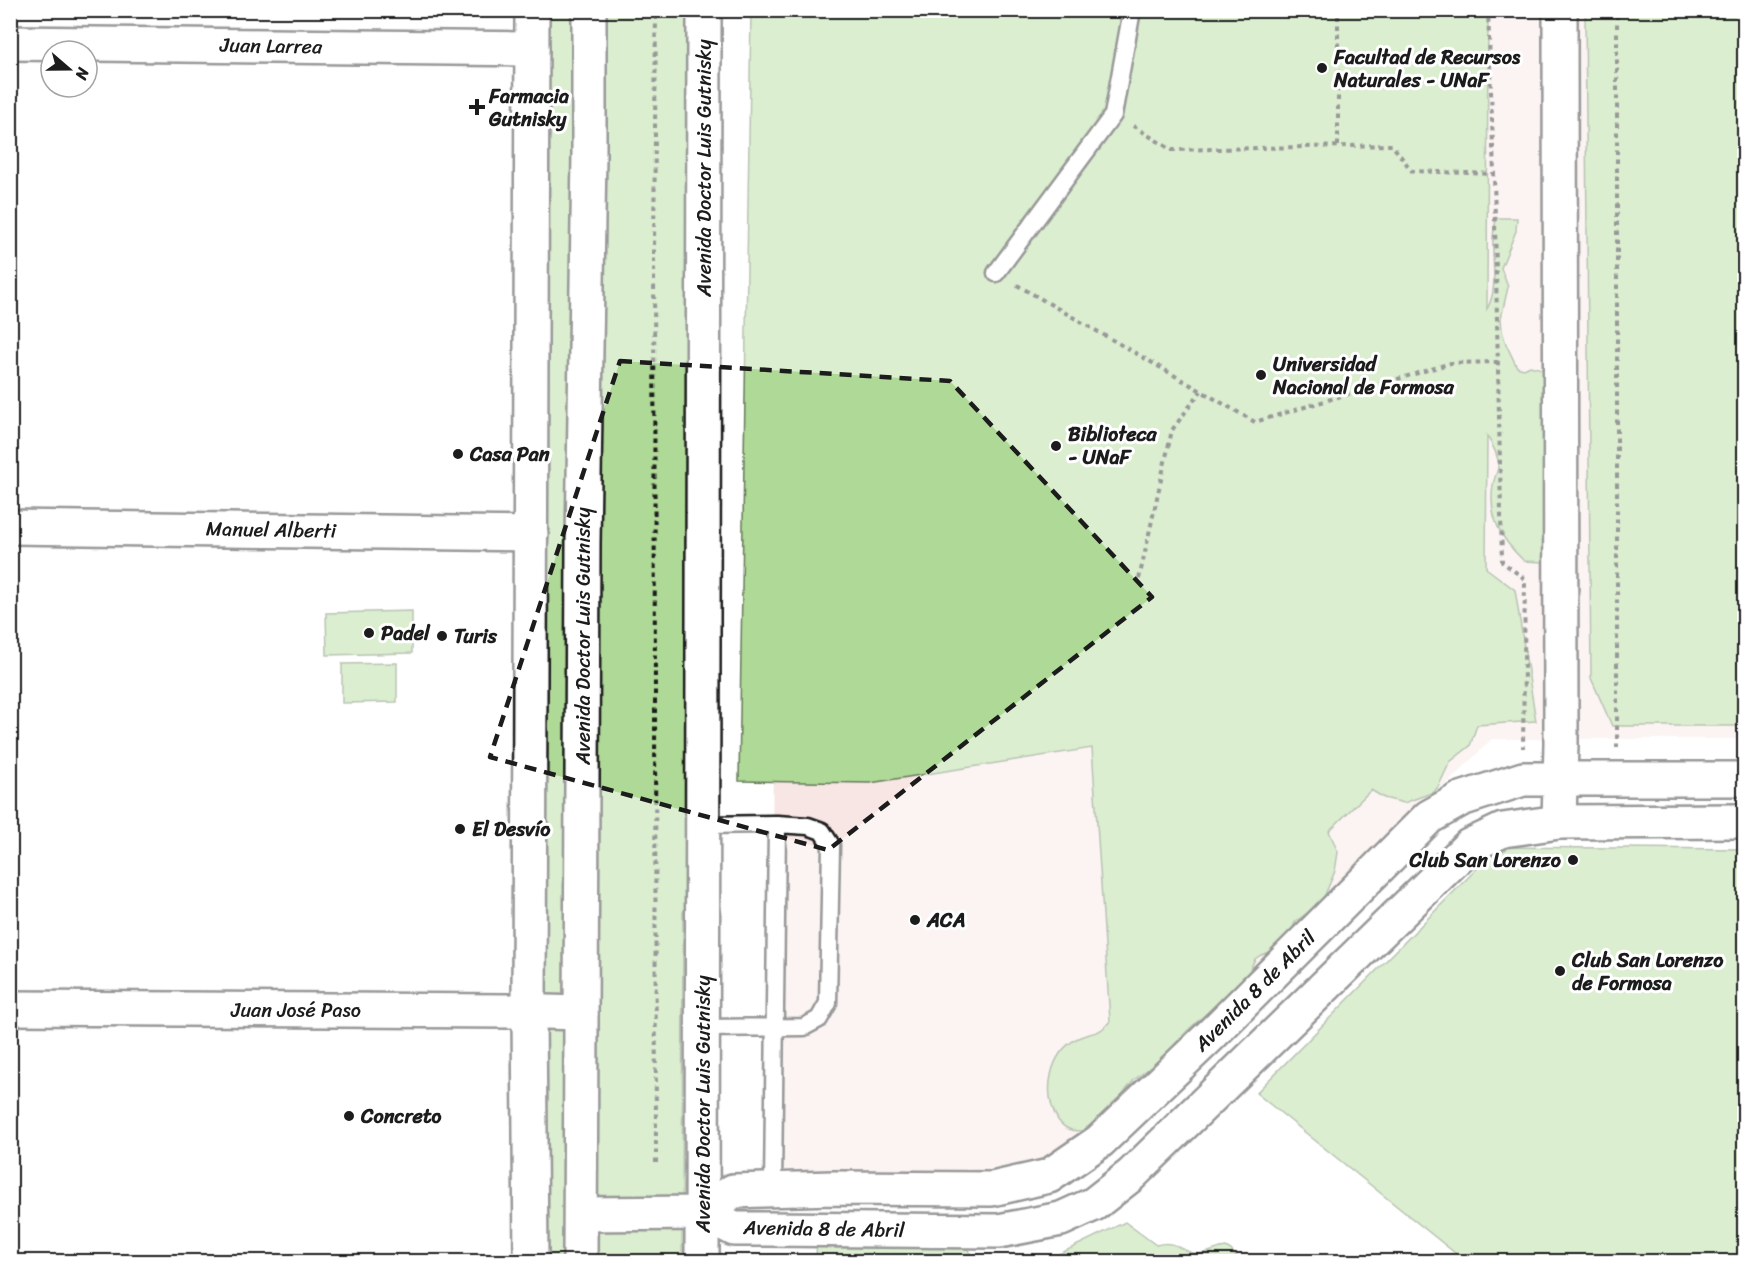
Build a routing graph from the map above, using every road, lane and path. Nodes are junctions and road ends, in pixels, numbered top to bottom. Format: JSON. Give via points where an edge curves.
{"nodes":[{"id":1,"x":532,"y":10,"type":"edge"},
{"id":2,"x":589,"y":10,"type":"edge"},
{"id":3,"x":656,"y":10,"type":"edge"},
{"id":4,"x":704,"y":10,"type":"edge"},
{"id":5,"x":1132,"y":10,"type":"edge"},
{"id":6,"x":1338,"y":10,"type":"edge"},
{"id":7,"x":1488,"y":10,"type":"edge"},
{"id":8,"x":1560,"y":10,"type":"edge"},
{"id":9,"x":1617,"y":10,"type":"edge"},
{"id":10,"x":10,"y":43,"type":"edge"},
{"id":11,"x":532,"y":49,"type":"junction"},
{"id":12,"x":1113,"y":115,"type":"junction"},
{"id":13,"x":1338,"y":146,"type":"junction"},
{"id":14,"x":1494,"y":174,"type":"junction"},
{"id":15,"x":996,"y":273,"type":"joint"},
{"id":16,"x":1498,"y":362,"type":"junction"},
{"id":17,"x":1201,"y":391,"type":"junction"},
{"id":18,"x":10,"y":527,"type":"edge"},
{"id":19,"x":531,"y":534,"type":"junction"},
{"id":20,"x":1139,"y":579,"type":"dead end"},
{"id":21,"x":1523,"y":779,"type":"junction"},
{"id":22,"x":1617,"y":779,"type":"junction"},
{"id":23,"x":1744,"y":779,"type":"edge"},
{"id":24,"x":1561,"y":780,"type":"junction"},
{"id":25,"x":1744,"y":821,"type":"edge"},
{"id":26,"x":1560,"y":822,"type":"junction"},
{"id":27,"x":777,"y":824,"type":"junction"},
{"id":28,"x":704,"y":825,"type":"junction"},
{"id":29,"x":10,"y":1008,"type":"edge"},
{"id":30,"x":529,"y":1011,"type":"junction"},
{"id":31,"x":581,"y":1013,"type":"junction"},
{"id":32,"x":703,"y":1028,"type":"junction"},
{"id":33,"x":775,"y":1028,"type":"junction"},
{"id":34,"x":1134,"y":1108,"type":"junction"},
{"id":35,"x":1167,"y":1139,"type":"junction"},
{"id":36,"x":656,"y":1163,"type":"dead end"},
{"id":37,"x":773,"y":1189,"type":"junction"},
{"id":38,"x":704,"y":1213,"type":"junction"},
{"id":39,"x":581,"y":1214,"type":"junction"},
{"id":40,"x":531,"y":1262,"type":"edge"},
{"id":41,"x":580,"y":1262,"type":"edge"},
{"id":42,"x":702,"y":1262,"type":"edge"}],
"edges":[{"from":1,"to":11,"type":"main road"},
{"from":2,"to":31,"type":"main road","name":"Avenida Doctor Luis Gutnisky"},
{"from":3,"to":36,"type":"path"},
{"from":4,"to":28,"type":"main road","name":"Avenida Doctor Luis Gutnisky"},
{"from":5,"to":12,"type":"lane"},
{"from":6,"to":13,"type":"path"},
{"from":7,"to":14,"type":"path"},
{"from":8,"to":24,"type":"main road"},
{"from":9,"to":22,"type":"path"},
{"from":10,"to":11,"type":"main road","name":"Juan Larrea"},
{"from":11,"to":19,"type":"main road"},
{"from":12,"to":13,"type":"path","via":[[1172,150]]},
{"from":12,"to":15,"type":"lane"},
{"from":13,"to":14,"type":"path","via":[[1392,145],[1413,171]]},
{"from":14,"to":16,"type":"path"},
{"from":15,"to":17,"type":"path"},
{"from":16,"to":17,"type":"path","via":[[1451,363],[1255,422]]},
{"from":16,"to":21,"type":"path","via":[[1502,562],[1525,579]]},
{"from":17,"to":20,"type":"path","via":[[1172,430]]},
{"from":18,"to":19,"type":"main road","name":"Manuel Alberti"},
{"from":19,"to":30,"type":"main road"},
{"from":21,"to":24,"type":"main road","name":"Avenida 8 de Abril"},
{"from":21,"to":34,"type":"main road","name":"Avenida 8 de Abril","via":[[1461,800],[1429,817]]},
{"from":22,"to":23,"type":"main road","name":"Avenida 8 de Abril"},
{"from":22,"to":24,"type":"main road","name":"Avenida 8 de Abril"},
{"from":24,"to":26,"type":"main road"},
{"from":25,"to":26,"type":"main road","name":"Avenida 8 de Abril"},
{"from":26,"to":35,"type":"main road","name":"Avenida 8 de Abril","via":[[1503,830],[1469,846]]},
{"from":27,"to":28,"type":"lane"},
{"from":27,"to":33,"type":"lane"},
{"from":27,"to":33,"type":"lane","via":[[822,831],[831,845],[832,881],[828,1003],[819,1019],[804,1027]]},
{"from":28,"to":32,"type":"main road","name":"Avenida Doctor Luis Gutnisky"},
{"from":29,"to":30,"type":"main road","name":"Juan José Paso"},
{"from":30,"to":31,"type":"main road","name":"Juan José Paso"},
{"from":30,"to":40,"type":"main road"},
{"from":31,"to":39,"type":"main road","name":"Avenida Doctor Luis Gutnisky"},
{"from":32,"to":33,"type":"lane"},
{"from":32,"to":38,"type":"main road","name":"Avenida Doctor Luis Gutnisky"},
{"from":33,"to":37,"type":"lane"},
{"from":34,"to":35,"type":"main road"},
{"from":34,"to":37,"type":"main road","name":"Avenida 8 de Abril","via":[[1100,1141],[1049,1176],[992,1189]]},
{"from":35,"to":38,"type":"main road","name":"Avenida 8 de Abril","via":[[1094,1204],[1061,1219],[999,1231],[734,1229]]},
{"from":37,"to":38,"type":"main road","name":"Avenida 8 de Abril","via":[[733,1191]]},
{"from":38,"to":39,"type":"main road"},
{"from":38,"to":42,"type":"main road","name":"Avenida Doctor Luis Gutnisky"},
{"from":39,"to":41,"type":"main road","name":"Avenida Doctor Luis Gutnisky"}]}
